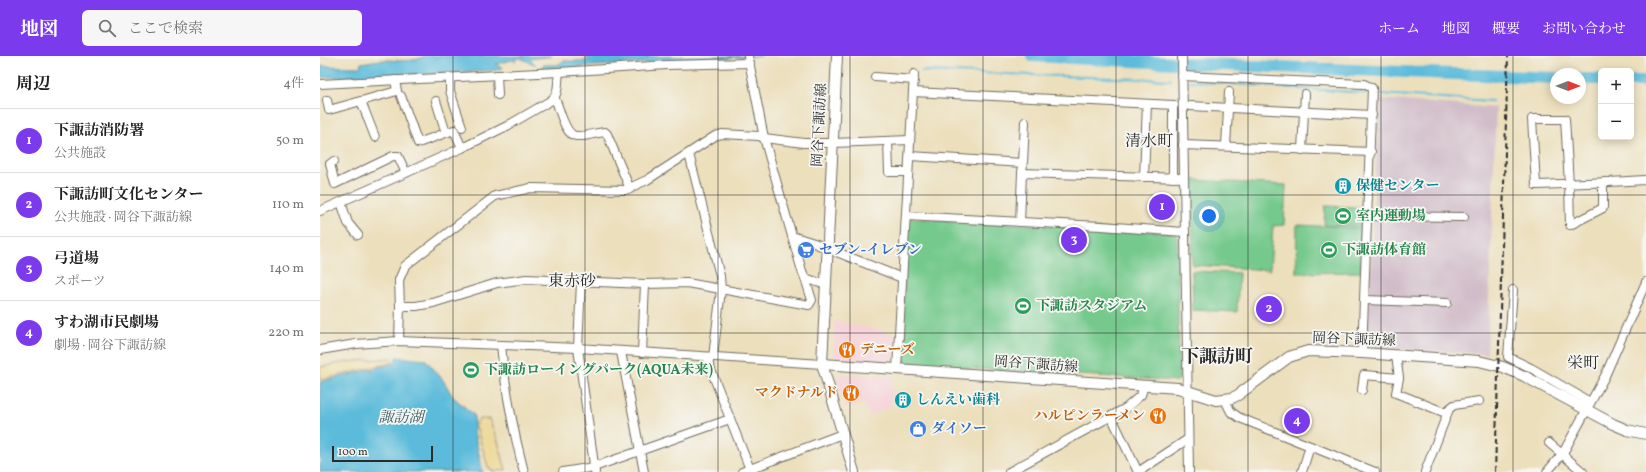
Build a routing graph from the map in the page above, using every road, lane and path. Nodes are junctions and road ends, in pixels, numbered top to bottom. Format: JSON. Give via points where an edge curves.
{"nodes":[{"id":1,"x":837,"y":56,"type":"edge"},
{"id":2,"x":1182,"y":56,"type":"edge"},
{"id":3,"x":749,"y":59,"type":"edge"},
{"id":4,"x":558,"y":72,"type":"junction"},
{"id":5,"x":1182,"y":74,"type":"junction"},
{"id":6,"x":497,"y":75,"type":"junction"},
{"id":7,"x":875,"y":77,"type":"dead end"},
{"id":8,"x":450,"y":78,"type":"junction"},
{"id":9,"x":395,"y":80,"type":"junction"},
{"id":10,"x":320,"y":84,"type":"edge"},
{"id":11,"x":913,"y":92,"type":"junction"},
{"id":12,"x":1229,"y":92,"type":"dead end"},
{"id":13,"x":1305,"y":94,"type":"dead end"},
{"id":14,"x":498,"y":95,"type":"dead end"},
{"id":15,"x":401,"y":96,"type":"dead end"},
{"id":16,"x":554,"y":98,"type":"junction"},
{"id":17,"x":327,"y":100,"type":"dead end"},
{"id":18,"x":361,"y":101,"type":"junction"},
{"id":19,"x":436,"y":101,"type":"dead end"},
{"id":20,"x":1147,"y":104,"type":"junction"},
{"id":21,"x":1190,"y":106,"type":"dead end"},
{"id":22,"x":1228,"y":109,"type":"junction"},
{"id":23,"x":1303,"y":113,"type":"junction"},
{"id":24,"x":1372,"y":115,"type":"junction"},
{"id":25,"x":1025,"y":122,"type":"dead end"},
{"id":26,"x":462,"y":127,"type":"dead end"},
{"id":27,"x":446,"y":133,"type":"junction"},
{"id":28,"x":375,"y":137,"type":"dead end"},
{"id":29,"x":764,"y":138,"type":"junction"},
{"id":30,"x":910,"y":140,"type":"junction"},
{"id":31,"x":888,"y":141,"type":"junction"},
{"id":32,"x":833,"y":143,"type":"junction"},
{"id":33,"x":1182,"y":145,"type":"junction"},
{"id":34,"x":1226,"y":146,"type":"junction"},
{"id":35,"x":462,"y":148,"type":"junction"},
{"id":36,"x":1302,"y":150,"type":"junction"},
{"id":37,"x":1371,"y":152,"type":"junction"},
{"id":38,"x":689,"y":154,"type":"junction"},
{"id":39,"x":910,"y":156,"type":"junction"},
{"id":40,"x":334,"y":161,"type":"dead end"},
{"id":41,"x":1023,"y":163,"type":"junction"},
{"id":42,"x":908,"y":172,"type":"junction"},
{"id":43,"x":406,"y":173,"type":"junction"},
{"id":44,"x":1022,"y":174,"type":"junction"},
{"id":45,"x":1144,"y":177,"type":"junction"},
{"id":46,"x":1173,"y":178,"type":"junction"},
{"id":47,"x":1183,"y":178,"type":"junction"},
{"id":48,"x":1646,"y":180,"type":"edge"},
{"id":49,"x":1602,"y":182,"type":"junction"},
{"id":50,"x":1569,"y":184,"type":"junction"},
{"id":51,"x":630,"y":189,"type":"junction"},
{"id":52,"x":341,"y":202,"type":"junction"},
{"id":53,"x":320,"y":211,"type":"edge"},
{"id":54,"x":906,"y":216,"type":"junction"},
{"id":55,"x":1368,"y":216,"type":"junction"},
{"id":56,"x":1464,"y":217,"type":"dead end"},
{"id":57,"x":1020,"y":222,"type":"junction"},
{"id":58,"x":1184,"y":232,"type":"junction"},
{"id":59,"x":358,"y":235,"type":"dead end"},
{"id":60,"x":792,"y":236,"type":"junction"},
{"id":61,"x":828,"y":250,"type":"junction"},
{"id":62,"x":805,"y":278,"type":"junction"},
{"id":63,"x":902,"y":278,"type":"junction"},
{"id":64,"x":581,"y":282,"type":"junction"},
{"id":65,"x":1646,"y":282,"type":"edge"},
{"id":66,"x":645,"y":284,"type":"junction"},
{"id":67,"x":826,"y":285,"type":"junction"},
{"id":68,"x":721,"y":290,"type":"junction"},
{"id":69,"x":1513,"y":290,"type":"dead end"},
{"id":70,"x":1365,"y":300,"type":"junction"},
{"id":71,"x":1447,"y":303,"type":"dead end"},
{"id":72,"x":400,"y":306,"type":"junction"},
{"id":73,"x":399,"y":341,"type":"junction"},
{"id":74,"x":501,"y":345,"type":"junction"},
{"id":75,"x":578,"y":348,"type":"junction"},
{"id":76,"x":320,"y":350,"type":"edge"},
{"id":77,"x":621,"y":352,"type":"junction"},
{"id":78,"x":642,"y":353,"type":"junction"},
{"id":79,"x":1362,"y":353,"type":"junction"},
{"id":80,"x":1396,"y":355,"type":"junction"},
{"id":81,"x":710,"y":357,"type":"junction"},
{"id":82,"x":822,"y":364,"type":"junction"},
{"id":83,"x":897,"y":370,"type":"junction"},
{"id":84,"x":1399,"y":378,"type":"junction"},
{"id":85,"x":1144,"y":385,"type":"junction"},
{"id":86,"x":1187,"y":390,"type":"junction"},
{"id":87,"x":1362,"y":390,"type":"dead end"},
{"id":88,"x":1225,"y":400,"type":"junction"},
{"id":89,"x":1479,"y":401,"type":"dead end"},
{"id":90,"x":1588,"y":406,"type":"junction"},
{"id":91,"x":1446,"y":413,"type":"junction"},
{"id":92,"x":1111,"y":416,"type":"junction"},
{"id":93,"x":730,"y":420,"type":"junction"},
{"id":94,"x":842,"y":434,"type":"junction"},
{"id":95,"x":1646,"y":434,"type":"edge"},
{"id":96,"x":1188,"y":438,"type":"junction"},
{"id":97,"x":1549,"y":443,"type":"dead end"},
{"id":98,"x":1310,"y":446,"type":"junction"},
{"id":99,"x":640,"y":450,"type":"junction"},
{"id":100,"x":1563,"y":453,"type":"junction"},
{"id":101,"x":594,"y":470,"type":"edge"},
{"id":102,"x":748,"y":471,"type":"edge"},
{"id":103,"x":524,"y":472,"type":"edge"},
{"id":104,"x":563,"y":472,"type":"edge"},
{"id":105,"x":644,"y":472,"type":"edge"},
{"id":106,"x":854,"y":472,"type":"edge"},
{"id":107,"x":1009,"y":472,"type":"edge"},
{"id":108,"x":1138,"y":472,"type":"edge"},
{"id":109,"x":1189,"y":472,"type":"edge"},
{"id":110,"x":1302,"y":472,"type":"edge"},
{"id":111,"x":1375,"y":472,"type":"edge"},
{"id":112,"x":1425,"y":472,"type":"edge"},
{"id":113,"x":1547,"y":472,"type":"edge"},
{"id":114,"x":1583,"y":472,"type":"edge"}],
"edges":[{"from":1,"to":32,"type":"main road","name":"岡谷下諏訪線"},
{"from":2,"to":5,"type":"street"},
{"from":3,"to":4,"type":"street"},
{"from":3,"to":29,"type":"street"},
{"from":4,"to":6,"type":"street"},
{"from":4,"to":16,"type":"street","via":[[557,93]]},
{"from":5,"to":24,"type":"street","via":[[1364,84],[1372,88]]},
{"from":5,"to":33,"type":"street"},
{"from":6,"to":8,"type":"street"},
{"from":6,"to":14,"type":"street"},
{"from":7,"to":11,"type":"street","via":[[914,77]]},
{"from":8,"to":9,"type":"street"},
{"from":8,"to":26,"type":"street","via":[[450,91]]},
{"from":9,"to":10,"type":"street"},
{"from":9,"to":18,"type":"street","via":[[397,91]]},
{"from":11,"to":20,"type":"street"},
{"from":11,"to":30,"type":"street"},
{"from":12,"to":22,"type":"street"},
{"from":13,"to":23,"type":"street"},
{"from":15,"to":27,"type":"street","via":[[418,143]]},
{"from":16,"to":35,"type":"street","via":[[507,126]]},
{"from":16,"to":51,"type":"street","via":[[570,134],[607,134]]},
{"from":17,"to":18,"type":"street","via":[[329,110]]},
{"from":18,"to":28,"type":"street"},
{"from":19,"to":27,"type":"street"},
{"from":20,"to":45,"type":"street"},
{"from":20,"to":46,"type":"street","via":[[1173,105]]},
{"from":21,"to":22,"type":"street"},
{"from":22,"to":23,"type":"street"},
{"from":22,"to":34,"type":"street"},
{"from":23,"to":24,"type":"street"},
{"from":23,"to":36,"type":"street"},
{"from":24,"to":37,"type":"street"},
{"from":25,"to":41,"type":"street"},
{"from":27,"to":35,"type":"street","via":[[454,130]]},
{"from":29,"to":32,"type":"street","via":[[804,143]]},
{"from":29,"to":38,"type":"street","via":[[722,134]]},
{"from":29,"to":60,"type":"street"},
{"from":30,"to":31,"type":"street"},
{"from":30,"to":39,"type":"street"},
{"from":31,"to":32,"type":"street"},
{"from":31,"to":42,"type":"street","via":[[889,172]]},
{"from":32,"to":61,"type":"main road","name":"岡谷下諏訪線"},
{"from":33,"to":34,"type":"street"},
{"from":33,"to":47,"type":"street"},
{"from":34,"to":36,"type":"street"},
{"from":35,"to":43,"type":"street"},
{"from":36,"to":37,"type":"street"},
{"from":37,"to":55,"type":"street"},
{"from":38,"to":51,"type":"street"},
{"from":38,"to":68,"type":"street"},
{"from":39,"to":41,"type":"street"},
{"from":39,"to":42,"type":"street"},
{"from":40,"to":43,"type":"street","via":[[330,164],[335,184],[393,156],[398,156]]},
{"from":41,"to":44,"type":"street"},
{"from":42,"to":54,"type":"street"},
{"from":43,"to":52,"type":"street"},
{"from":44,"to":45,"type":"street"},
{"from":44,"to":57,"type":"street"},
{"from":45,"to":46,"type":"street"},
{"from":46,"to":47,"type":"street"},
{"from":47,"to":58,"type":"street"},
{"from":48,"to":49,"type":"street"},
{"from":49,"to":50,"type":"street"},
{"from":49,"to":50,"type":"street","via":[[1603,208],[1570,225]]},
{"from":50,"to":50,"type":"street","via":[[1536,185],[1532,119],[1565,119]]},
{"from":51,"to":72,"type":"street","via":[[620,191],[532,188],[495,196],[405,266],[399,280]]},
{"from":52,"to":53,"type":"street"},
{"from":52,"to":59,"type":"street","via":[[348,223]]},
{"from":54,"to":57,"type":"street"},
{"from":54,"to":63,"type":"street"},
{"from":55,"to":56,"type":"street"},
{"from":55,"to":70,"type":"street"},
{"from":57,"to":58,"type":"street"},
{"from":58,"to":86,"type":"street"},
{"from":60,"to":61,"type":"street"},
{"from":60,"to":62,"type":"street"},
{"from":61,"to":63,"type":"street"},
{"from":61,"to":67,"type":"main road","name":"岡谷下諏訪線"},
{"from":62,"to":67,"type":"street"},
{"from":62,"to":68,"type":"street","via":[[812,300],[809,305]]},
{"from":63,"to":83,"type":"street"},
{"from":64,"to":66,"type":"street"},
{"from":64,"to":72,"type":"street","via":[[513,280],[433,303]]},
{"from":64,"to":75,"type":"street"},
{"from":65,"to":90,"type":"street","via":[[1605,376]]},
{"from":66,"to":68,"type":"street","via":[[688,283]]},
{"from":66,"to":78,"type":"street"},
{"from":67,"to":82,"type":"main road","name":"岡谷下諏訪線"},
{"from":68,"to":81,"type":"street"},
{"from":69,"to":90,"type":"street","via":[[1508,357],[1538,371]]},
{"from":70,"to":71,"type":"street"},
{"from":70,"to":79,"type":"street"},
{"from":72,"to":73,"type":"street"},
{"from":73,"to":74,"type":"street"},
{"from":73,"to":76,"type":"street"},
{"from":74,"to":75,"type":"street"},
{"from":74,"to":103,"type":"street","via":[[504,381]]},
{"from":75,"to":77,"type":"street"},
{"from":75,"to":101,"type":"street"},
{"from":77,"to":78,"type":"street"},
{"from":77,"to":99,"type":"street"},
{"from":78,"to":81,"type":"street"},
{"from":79,"to":80,"type":"main road","name":"岡谷下諏訪線"},
{"from":79,"to":88,"type":"main road","name":"岡谷下諏訪線","via":[[1308,351],[1296,354],[1238,395]]},
{"from":80,"to":84,"type":"street"},
{"from":80,"to":90,"type":"main road","name":"岡谷下諏訪線","via":[[1479,361],[1503,367]]},
{"from":81,"to":82,"type":"street"},
{"from":81,"to":93,"type":"street","via":[[709,365]]},
{"from":82,"to":83,"type":"main road","name":"岡谷下諏訪線"},
{"from":82,"to":94,"type":"main road","name":"岡谷下諏訪線"},
{"from":83,"to":85,"type":"main road","name":"岡谷下諏訪線"},
{"from":84,"to":87,"type":"street","via":[[1364,375]]},
{"from":84,"to":91,"type":"street","via":[[1396,393]]},
{"from":85,"to":86,"type":"main road","name":"岡谷下諏訪線"},
{"from":85,"to":92,"type":"street","via":[[1141,395],[1126,408]]},
{"from":86,"to":88,"type":"main road","name":"岡谷下諏訪線","via":[[1206,398]]},
{"from":86,"to":96,"type":"street"},
{"from":88,"to":98,"type":"street","via":[[1231,412],[1240,418]]},
{"from":89,"to":91,"type":"street","via":[[1454,405]]},
{"from":90,"to":95,"type":"main road","name":"岡谷下諏訪線","via":[[1627,430]]},
{"from":90,"to":100,"type":"street"},
{"from":91,"to":112,"type":"street"},
{"from":92,"to":107,"type":"street"},
{"from":92,"to":108,"type":"street"},
{"from":93,"to":99,"type":"street"},
{"from":93,"to":102,"type":"street"},
{"from":94,"to":102,"type":"street"},
{"from":94,"to":106,"type":"main road","name":"岡谷下諏訪線"},
{"from":96,"to":108,"type":"street"},
{"from":96,"to":109,"type":"street"},
{"from":97,"to":100,"type":"street"},
{"from":98,"to":110,"type":"street"},
{"from":98,"to":111,"type":"street"},
{"from":99,"to":101,"type":"street"},
{"from":99,"to":105,"type":"street"},
{"from":100,"to":113,"type":"street"},
{"from":100,"to":114,"type":"street"},
{"from":101,"to":104,"type":"street"}]}
